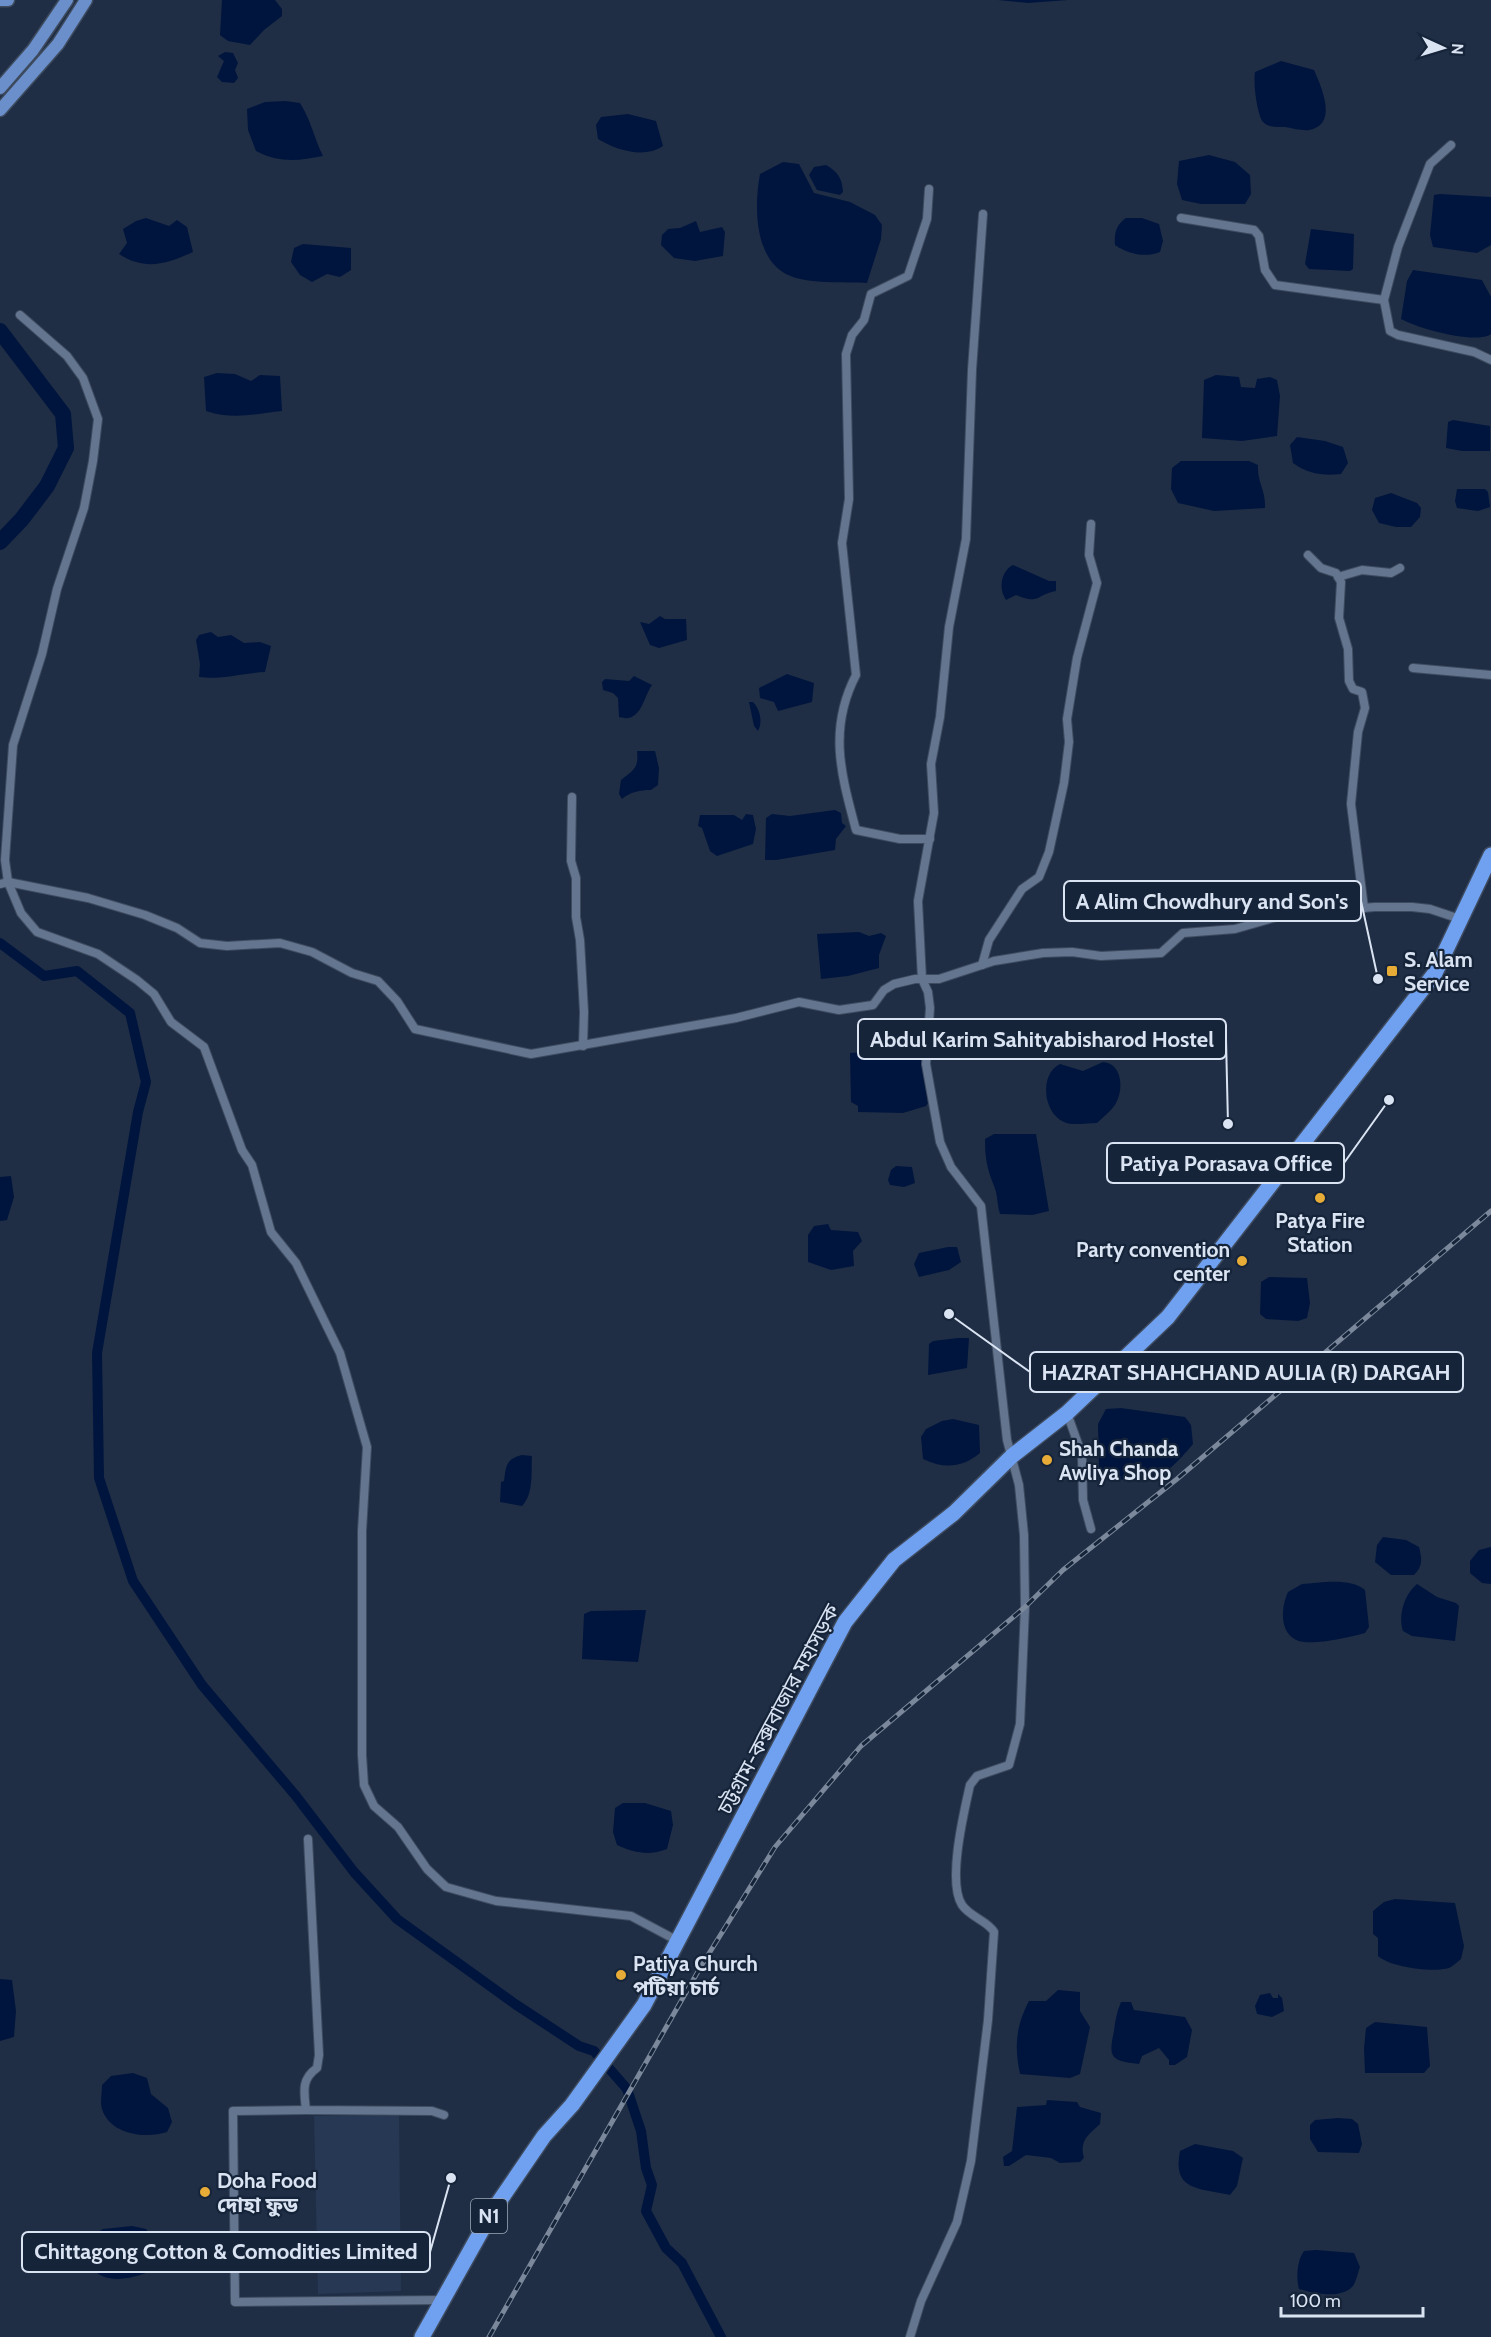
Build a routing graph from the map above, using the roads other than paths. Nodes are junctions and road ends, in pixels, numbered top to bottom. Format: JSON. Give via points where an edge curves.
{"nodes":[{"id":1,"x":0,"y":0,"type":"edge"},
{"id":2,"x":8,"y":0,"type":"edge"},
{"id":3,"x":67,"y":0,"type":"edge"},
{"id":4,"x":87,"y":0,"type":"edge"},
{"id":5,"x":0,"y":88,"type":"edge"},
{"id":6,"x":0,"y":110,"type":"edge"},
{"id":7,"x":1450,"y":145,"type":"dead end"},
{"id":8,"x":929,"y":189,"type":"dead end"},
{"id":9,"x":983,"y":214,"type":"dead end"},
{"id":10,"x":1180,"y":218,"type":"dead end"},
{"id":11,"x":1384,"y":300,"type":"junction"},
{"id":12,"x":20,"y":315,"type":"dead end"},
{"id":13,"x":1491,"y":360,"type":"edge"},
{"id":14,"x":1091,"y":524,"type":"dead end"},
{"id":15,"x":1308,"y":555,"type":"dead end"},
{"id":16,"x":1400,"y":568,"type":"dead end"},
{"id":17,"x":1338,"y":577,"type":"junction"},
{"id":18,"x":1413,"y":668,"type":"dead end"},
{"id":19,"x":1491,"y":675,"type":"edge"},
{"id":20,"x":572,"y":797,"type":"dead end"},
{"id":21,"x":930,"y":839,"type":"junction"},
{"id":22,"x":1491,"y":855,"type":"edge"},
{"id":23,"x":4,"y":883,"type":"edge"},
{"id":24,"x":1364,"y":908,"type":"junction"},
{"id":25,"x":1460,"y":920,"type":"junction"},
{"id":26,"x":982,"y":965,"type":"junction"},
{"id":27,"x":922,"y":979,"type":"junction"},
{"id":28,"x":583,"y":1046,"type":"junction"},
{"id":29,"x":1067,"y":1413,"type":"junction"},
{"id":30,"x":1012,"y":1456,"type":"junction"},
{"id":31,"x":1091,"y":1530,"type":"dead end"},
{"id":32,"x":308,"y":1839,"type":"dead end"},
{"id":33,"x":679,"y":1942,"type":"junction"},
{"id":34,"x":306,"y":2110,"type":"junction"},
{"id":35,"x":444,"y":2115,"type":"dead end"},
{"id":36,"x":442,"y":2300,"type":"junction"},
{"id":37,"x":422,"y":2337,"type":"edge"},
{"id":38,"x":910,"y":2337,"type":"edge"}],
"edges":[{"from":1,"to":2,"type":"main road"},
{"from":3,"to":5,"type":"main road","via":[[33,50]]},
{"from":4,"to":6,"type":"main road","via":[[58,44]]},
{"from":7,"to":11,"type":"street","via":[[1430,164],[1398,247]]},
{"from":8,"to":21,"type":"street","via":[[927,219],[908,276],[871,294],[864,320],[852,335],[846,354],[849,500],[842,543],[856,675],[847,692],[837,741],[856,830],[900,839]]},
{"from":9,"to":21,"type":"street","via":[[966,539],[949,627],[931,764],[934,813]]},
{"from":10,"to":11,"type":"street","via":[[1254,230],[1259,236],[1265,270],[1275,285]]},
{"from":11,"to":13,"type":"street","via":[[1390,331]]},
{"from":12,"to":23,"type":"street","via":[[67,356],[83,378],[98,419],[84,508],[14,745]]},
{"from":14,"to":26,"type":"street","via":[[1089,555],[1097,583],[1077,658],[1067,719],[1069,742],[1064,783],[1049,852],[1039,877],[1022,890],[988,940]]},
{"from":15,"to":17,"type":"street"},
{"from":16,"to":17,"type":"street","via":[[1391,573],[1362,570]]},
{"from":17,"to":24,"type":"street","via":[[1339,618],[1350,662],[1349,681],[1353,689],[1362,692],[1365,708],[1358,732],[1351,804]]},
{"from":18,"to":19,"type":"street"},
{"from":20,"to":28,"type":"street","via":[[571,861],[576,878]]},
{"from":21,"to":27,"type":"street","via":[[918,901]]},
{"from":22,"to":25,"type":"highway","name":"চট্টগ্রাম-কক্সবাজার মহাসড়ক","number":"N1"},
{"from":23,"to":28,"type":"street","via":[[88,898],[145,915],[200,943],[280,943],[312,952],[352,974],[378,981],[415,1029],[531,1054]]},
{"from":23,"to":33,"type":"street","via":[[37,932],[98,954],[137,980],[154,994],[171,1022],[204,1047],[242,1149],[252,1165],[271,1232],[296,1263],[340,1353],[367,1447],[362,1531],[362,1755],[364,1785],[374,1806],[398,1827],[427,1869],[446,1887],[496,1901],[631,1916]]},
{"from":24,"to":25,"type":"street","via":[[1430,909]]},
{"from":24,"to":26,"type":"street","via":[[1287,914],[1235,929],[1183,933],[1161,953],[1043,953]]},
{"from":25,"to":29,"type":"highway","name":"চট্টগ্রাম-কক্সবাজার মহাসড়ক","number":"N1","via":[[1435,973],[1211,1265],[1168,1317]]},
{"from":26,"to":27,"type":"street","via":[[939,979]]},
{"from":27,"to":28,"type":"street","via":[[894,984],[873,1005],[838,1010],[800,1002]]},
{"from":27,"to":30,"type":"street","via":[[930,1008],[926,1064],[940,1142],[951,1167],[981,1206]]},
{"from":29,"to":30,"type":"highway","name":"চট্টগ্রাম-কক্সবাজার মহাসড়ক","number":"N1"},
{"from":29,"to":31,"type":"street","via":[[1082,1455],[1083,1500]]},
{"from":30,"to":33,"type":"highway","name":"চট্টগ্রাম-কক্সবাজার মহাসড়ক","number":"N1","via":[[954,1513],[894,1560],[845,1622]]},
{"from":30,"to":38,"type":"street","via":[[1024,1535],[1020,1724],[1009,1765],[977,1776],[970,1785],[957,1866],[958,1894],[963,1907],[994,1932],[980,2096],[957,2222],[921,2301]]},
{"from":32,"to":34,"type":"street","via":[[320,2055],[317,2068],[309,2073],[304,2085]]},
{"from":33,"to":36,"type":"highway","name":"চট্টগ্রাম-কক্সবাজার মহাসড়ক","number":"N1","via":[[628,2029],[544,2136],[492,2212]]},
{"from":34,"to":35,"type":"street","via":[[432,2111]]},
{"from":34,"to":36,"type":"street","via":[[233,2111],[235,2302]]},
{"from":36,"to":37,"type":"highway","name":"চট্টগ্রাম-কক্সবাজার মহাসড়ক","number":"N1"}]}
